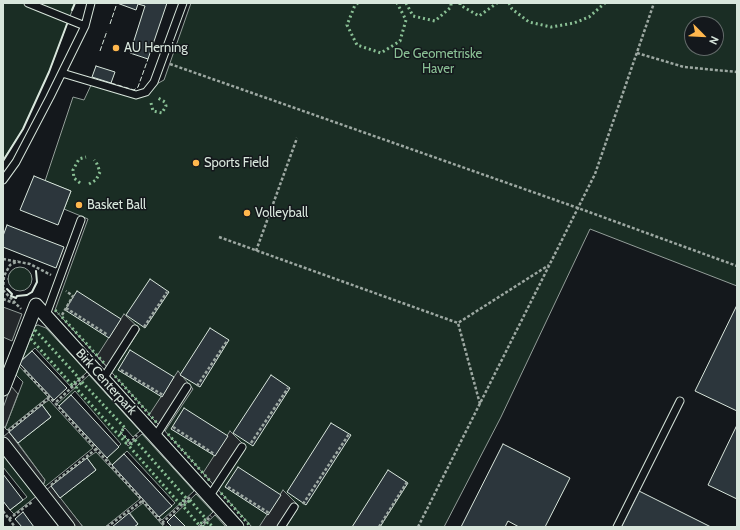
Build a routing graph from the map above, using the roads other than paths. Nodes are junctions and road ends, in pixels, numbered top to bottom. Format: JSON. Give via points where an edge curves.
{"nodes":[{"id":1,"x":28,"y":3,"type":"edge"},
{"id":2,"x":91,"y":3,"type":"edge"},
{"id":3,"x":183,"y":3,"type":"edge"},
{"id":4,"x":85,"y":26,"type":"junction"},
{"id":5,"x":62,"y":73,"type":"junction"},
{"id":6,"x":3,"y":180,"type":"edge"},
{"id":7,"x":81,"y":220,"type":"dead end"},
{"id":8,"x":46,"y":315,"type":"junction"},
{"id":9,"x":135,"y":328,"type":"dead end"},
{"id":10,"x":103,"y":379,"type":"junction"},
{"id":11,"x":187,"y":387,"type":"dead end"},
{"id":12,"x":3,"y":389,"type":"edge"},
{"id":13,"x":680,"y":401,"type":"dead end"},
{"id":14,"x":155,"y":437,"type":"junction"},
{"id":15,"x":3,"y":444,"type":"edge"},
{"id":16,"x":246,"y":446,"type":"road end"},
{"id":17,"x":209,"y":497,"type":"junction"},
{"id":18,"x":297,"y":507,"type":"road end"},
{"id":19,"x":68,"y":527,"type":"edge"},
{"id":20,"x":237,"y":527,"type":"edge"},
{"id":21,"x":281,"y":527,"type":"edge"},
{"id":22,"x":617,"y":527,"type":"edge"}],
"edges":[{"from":1,"to":4,"type":"lane"},
{"from":2,"to":4,"type":"lane"},
{"from":3,"to":5,"type":"lane","via":[[154,82],[146,92],[136,96]]},
{"from":4,"to":5,"type":"lane"},
{"from":5,"to":6,"type":"lane","via":[[16,162]]},
{"from":7,"to":8,"type":"lane"},
{"from":8,"to":10,"type":"street","name":"Birk Centerpark"},
{"from":8,"to":12,"type":"street","name":"Birk Centerpark","via":[[36,305]]},
{"from":9,"to":10,"type":"lane"},
{"from":10,"to":14,"type":"street","name":"Birk Centerpark"},
{"from":11,"to":14,"type":"lane"},
{"from":13,"to":22,"type":"lane"},
{"from":14,"to":17,"type":"street","name":"Birk Centerpark"},
{"from":15,"to":19,"type":"street"},
{"from":16,"to":17,"type":"lane"},
{"from":17,"to":20,"type":"street","name":"Birk Centerpark"},
{"from":18,"to":21,"type":"lane"}]}
